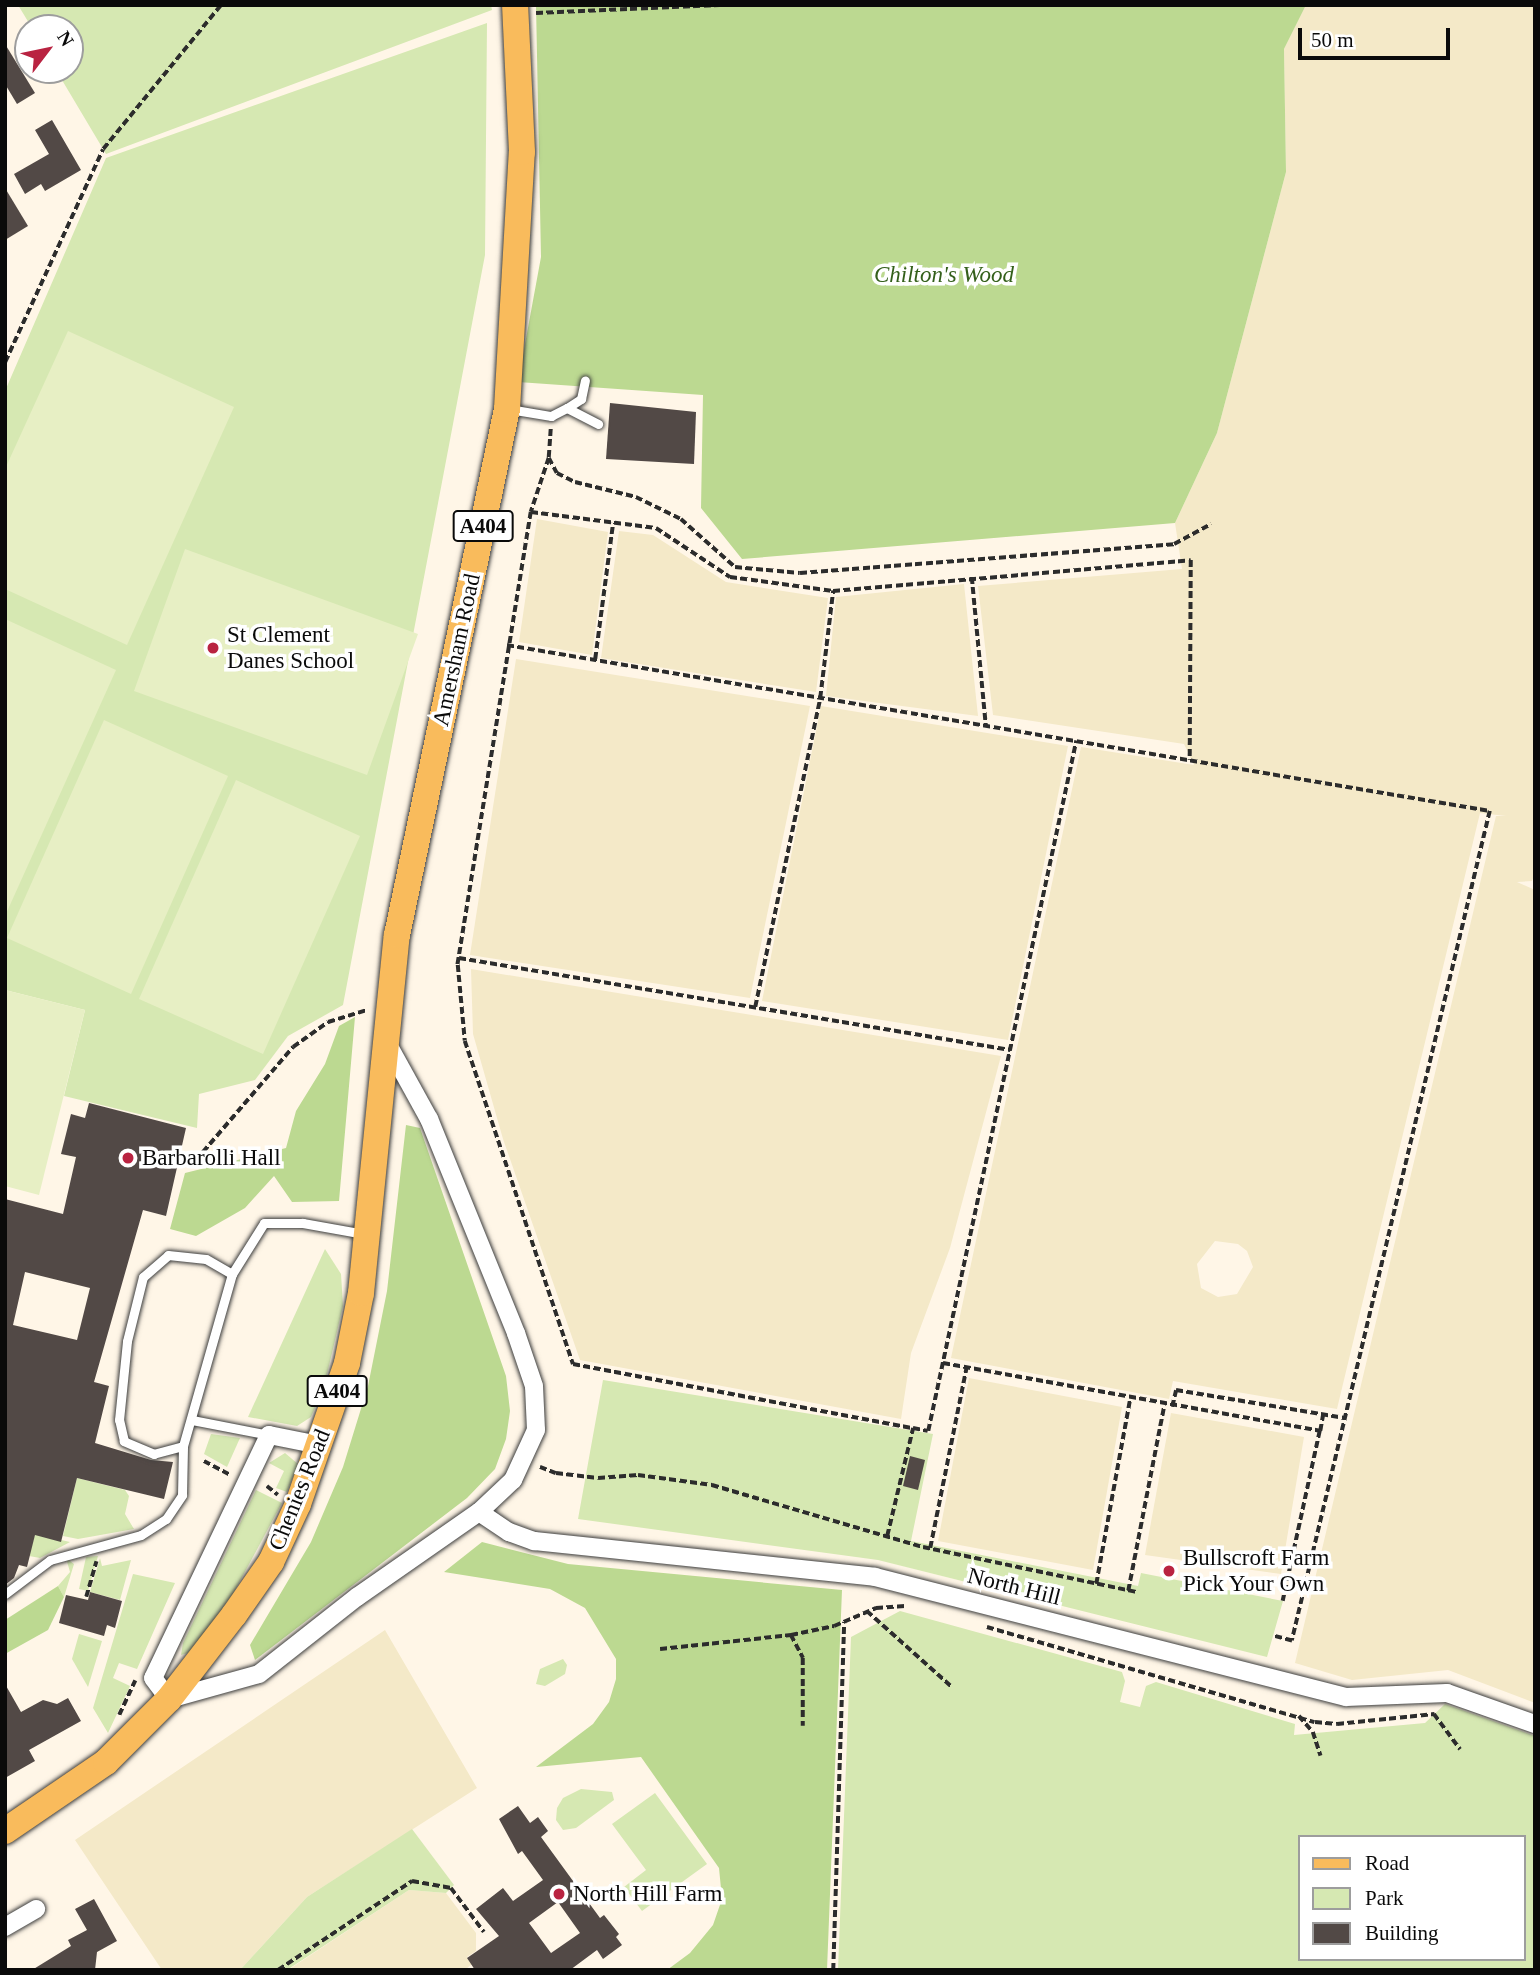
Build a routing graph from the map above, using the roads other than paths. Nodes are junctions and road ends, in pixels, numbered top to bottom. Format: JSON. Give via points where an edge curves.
{"nodes":[{"id":1,"x":516,"y":10,"type":"edge"},
{"id":2,"x":585,"y":380,"type":"dead end"},
{"id":3,"x":507,"y":408,"type":"junction"},
{"id":4,"x":567,"y":408,"type":"junction"},
{"id":5,"x":598,"y":424,"type":"dead end"},
{"id":6,"x":386,"y":1041,"type":"junction"},
{"id":7,"x":366,"y":1234,"type":"junction"},
{"id":8,"x":232,"y":1274,"type":"junction"},
{"id":9,"x":191,"y":1420,"type":"junction"},
{"id":10,"x":269,"y":1435,"type":"junction"},
{"id":11,"x":318,"y":1445,"type":"junction"},
{"id":12,"x":183,"y":1446,"type":"junction"},
{"id":13,"x":480,"y":1512,"type":"junction"},
{"id":14,"x":5,"y":1594,"type":"edge"},
{"id":15,"x":169,"y":1699,"type":"junction"},
{"id":16,"x":1535,"y":1724,"type":"edge"},
{"id":17,"x":5,"y":1831,"type":"edge"},
{"id":18,"x":36,"y":1909,"type":"dead end"},
{"id":19,"x":5,"y":1927,"type":"edge"}],
"edges":[{"from":1,"to":3,"type":"main road","name":"Amersham Road","number":"A404","via":[[522,152]]},
{"from":2,"to":4,"type":"lane","via":[[581,399]]},
{"from":3,"to":4,"type":"lane","via":[[551,416]]},
{"from":3,"to":6,"type":"main road","name":"Amersham Road","number":"A404","via":[[397,935]]},
{"from":4,"to":5,"type":"lane"},
{"from":6,"to":7,"type":"main road","name":"Chenies Road","number":"A404"},
{"from":6,"to":13,"type":"street","via":[[429,1119],[534,1386],[536,1430],[525,1461],[513,1480]]},
{"from":7,"to":8,"type":"lane","via":[[303,1223],[264,1223]]},
{"from":7,"to":11,"type":"main road","name":"Chenies Road","number":"A404","via":[[361,1293],[347,1363]]},
{"from":8,"to":9,"type":"lane"},
{"from":8,"to":12,"type":"lane","via":[[206,1259],[168,1255],[144,1277],[127,1341],[119,1420],[124,1441],[154,1454]]},
{"from":9,"to":10,"type":"lane"},
{"from":9,"to":12,"type":"lane"},
{"from":10,"to":11,"type":"street"},
{"from":10,"to":15,"type":"street","via":[[153,1678]]},
{"from":11,"to":15,"type":"main road","name":"Chenies Road","number":"A404","via":[[271,1562]]},
{"from":12,"to":14,"type":"lane","via":[[183,1495],[166,1519],[141,1535],[50,1560]]},
{"from":13,"to":15,"type":"street","via":[[357,1597],[259,1674]]},
{"from":13,"to":16,"type":"street","name":"North Hill","via":[[509,1532],[534,1541],[875,1577],[1346,1697],[1447,1693]]},
{"from":15,"to":17,"type":"main road","name":"Chenies Road","number":"A404","via":[[106,1762]]},
{"from":18,"to":19,"type":"street"}]}
